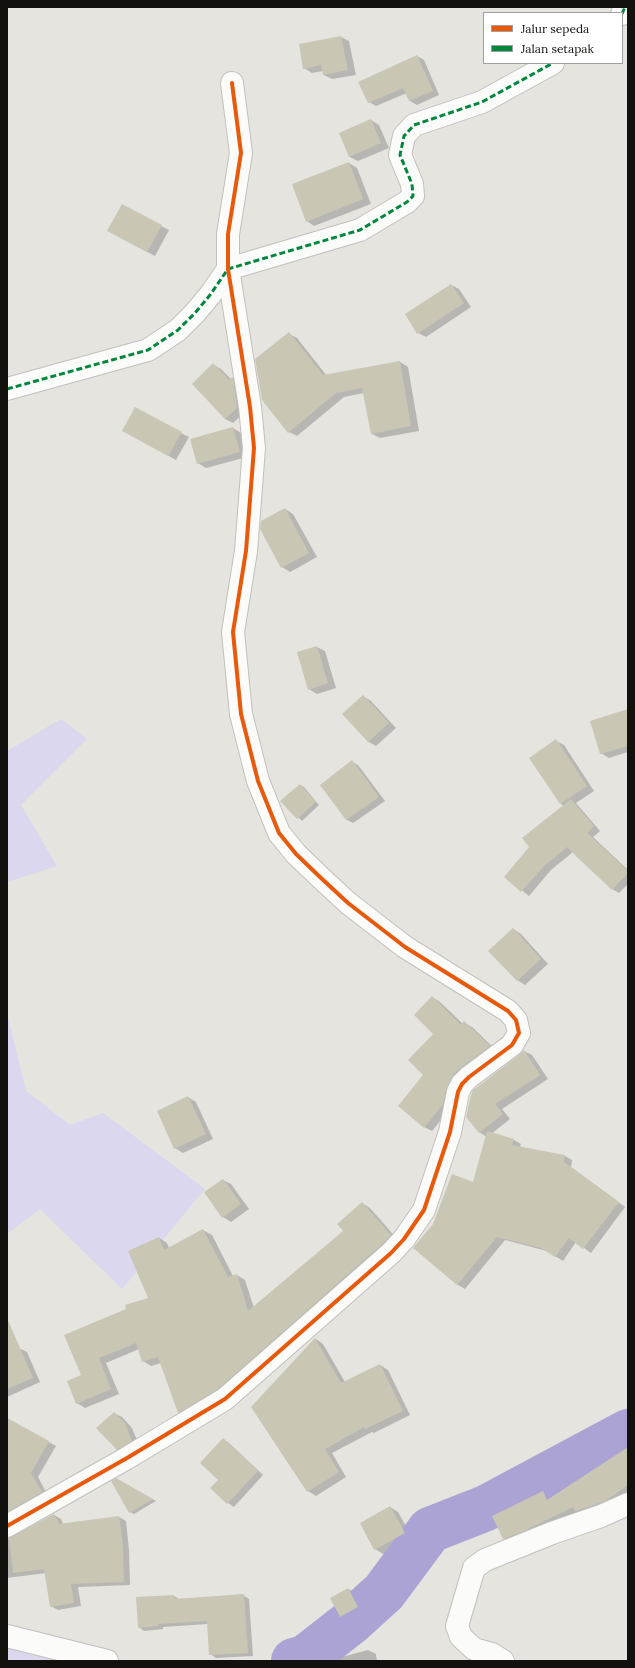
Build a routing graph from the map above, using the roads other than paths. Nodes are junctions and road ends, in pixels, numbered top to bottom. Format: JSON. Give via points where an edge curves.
{"nodes":[{"id":1,"x":551,"y":64,"type":"edge"},
{"id":2,"x":232,"y":83,"type":"dead end"},
{"id":3,"x":228,"y":269,"type":"junction"},
{"id":4,"x":7,"y":389,"type":"edge"},
{"id":5,"x":628,"y":1504,"type":"edge"},
{"id":6,"x":7,"y":1526,"type":"edge"},
{"id":7,"x":7,"y":1636,"type":"edge"},
{"id":8,"x":107,"y":1661,"type":"edge"},
{"id":9,"x":504,"y":1661,"type":"edge"}],
"edges":[{"from":1,"to":3,"type":"street","via":[[482,102],[414,125],[404,136],[400,155],[412,184],[412,196],[408,202],[360,230]]},
{"from":2,"to":3,"type":"street","via":[[240,153],[228,234]]},
{"from":3,"to":4,"type":"street","via":[[195,313],[178,330],[148,350]]},
{"from":3,"to":6,"type":"street","via":[[254,448],[246,551],[233,632],[241,714],[258,780],[279,833],[296,854],[348,903],[405,947],[508,1011],[516,1020],[519,1033],[512,1045],[462,1084],[450,1132],[424,1210],[391,1253],[225,1399]]},
{"from":5,"to":9,"type":"street","via":[[491,1558],[474,1568],[458,1626],[461,1637],[474,1649],[492,1654]]},
{"from":7,"to":8,"type":"street"}]}
